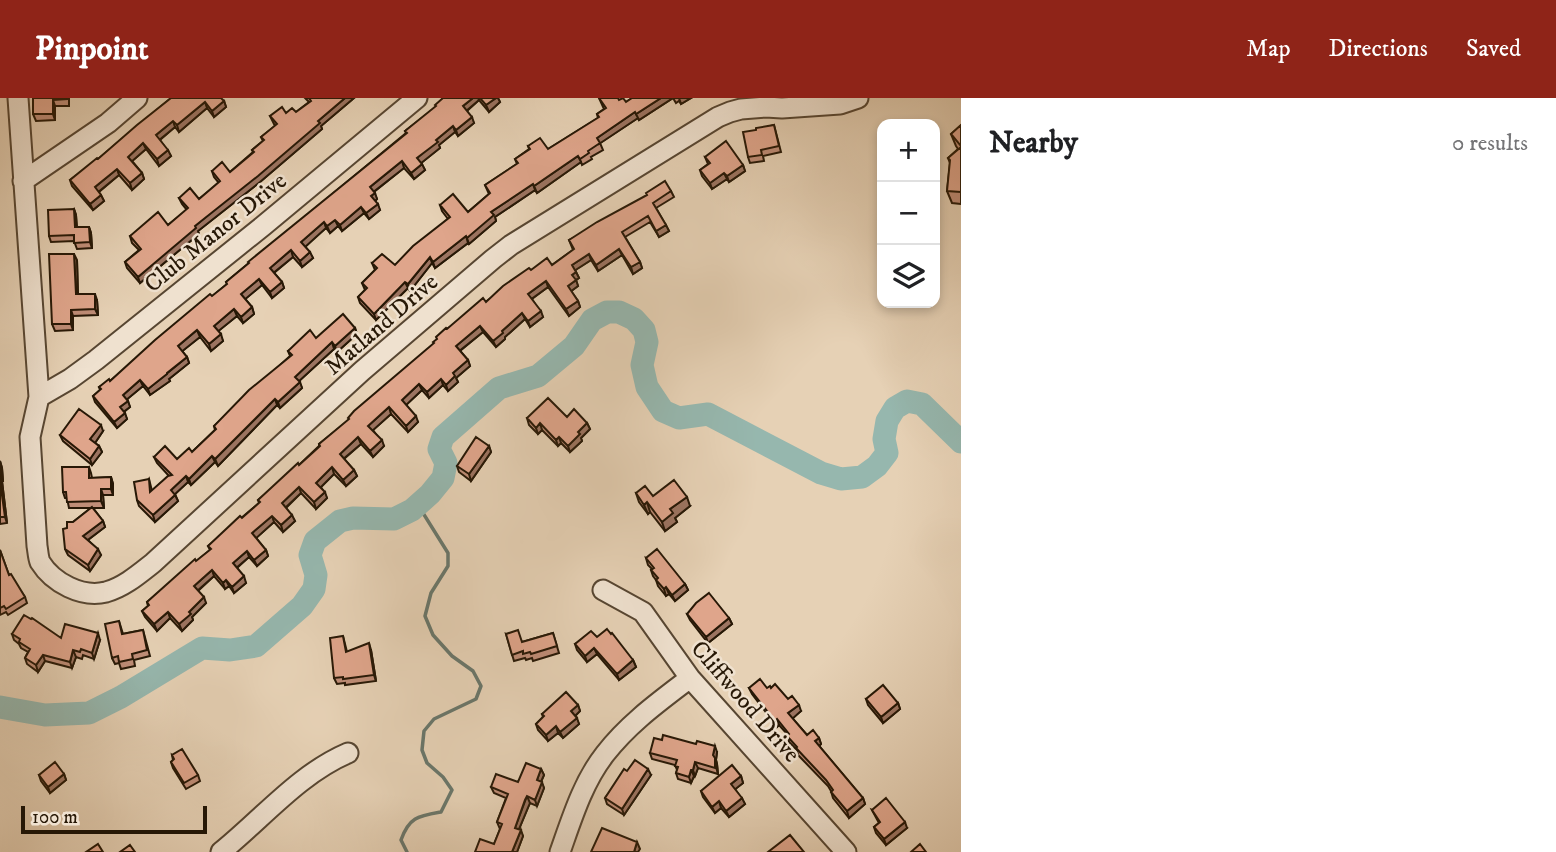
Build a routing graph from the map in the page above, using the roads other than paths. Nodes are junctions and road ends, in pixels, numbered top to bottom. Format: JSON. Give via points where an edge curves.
{"nodes":[{"id":1,"x":18,"y":98,"type":"edge"},
{"id":2,"x":137,"y":98,"type":"edge"},
{"id":3,"x":417,"y":98,"type":"edge"},
{"id":4,"x":858,"y":98,"type":"edge"},
{"id":5,"x":23,"y":181,"type":"junction"},
{"id":6,"x":38,"y":397,"type":"junction"},
{"id":7,"x":603,"y":590,"type":"dead end"},
{"id":8,"x":690,"y":678,"type":"junction"},
{"id":9,"x":348,"y":753,"type":"dead end"},
{"id":10,"x":231,"y":849,"type":"edge"},
{"id":11,"x":561,"y":852,"type":"edge"},
{"id":12,"x":846,"y":852,"type":"edge"}],
"edges":[{"from":1,"to":5,"type":"street","name":"Matland Drive"},
{"from":2,"to":5,"type":"street","via":[[108,124]]},
{"from":3,"to":6,"type":"street","name":"Club Manor Drive","via":[[96,360]]},
{"from":4,"to":6,"type":"street","name":"Matland Drive","via":[[840,104],[730,112],[511,245],[362,371],[153,564],[106,592],[65,586],[39,560],[30,437]]},
{"from":5,"to":6,"type":"street","name":"Matland Drive"},
{"from":7,"to":8,"type":"street","name":"Cliffwood Drive","via":[[643,612]]},
{"from":8,"to":11,"type":"street","via":[[638,719],[606,753],[577,804]]},
{"from":8,"to":12,"type":"street","name":"Cliffwood Drive"},
{"from":9,"to":10,"type":"street","via":[[312,773]]}]}
